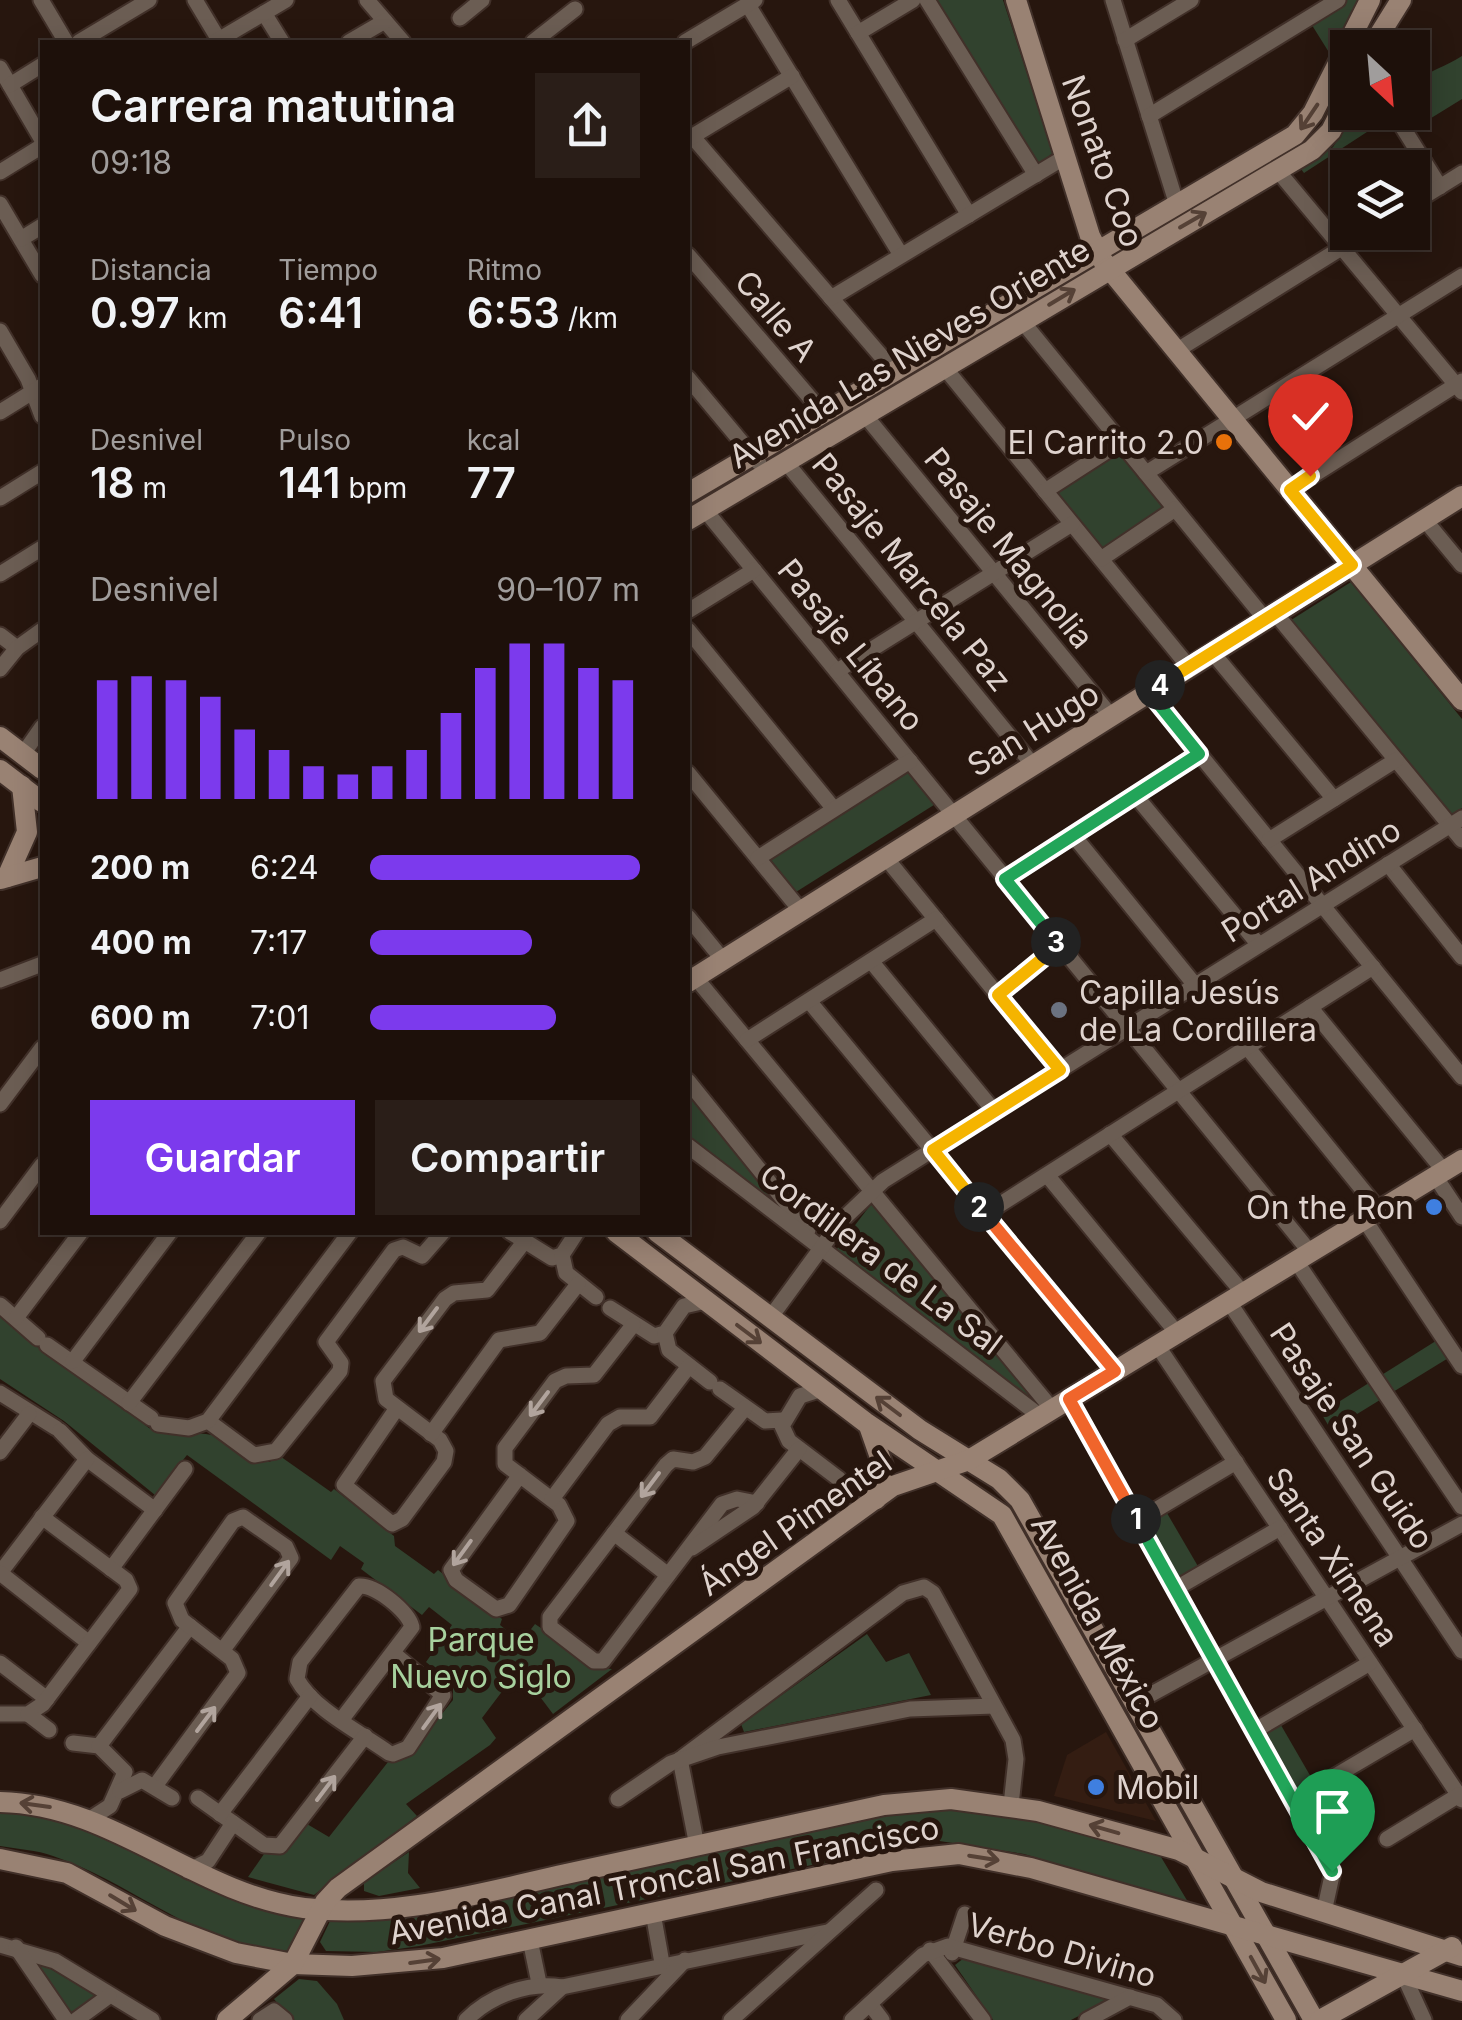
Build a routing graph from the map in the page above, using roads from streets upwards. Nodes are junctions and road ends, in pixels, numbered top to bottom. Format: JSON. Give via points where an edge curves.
{"nodes":[{"id":1,"x":41,"y":0,"type":"edge"},
{"id":2,"x":149,"y":0,"type":"edge"},
{"id":3,"x":195,"y":0,"type":"edge"},
{"id":4,"x":286,"y":0,"type":"edge"},
{"id":5,"x":367,"y":0,"type":"edge"},
{"id":6,"x":482,"y":0,"type":"edge"},
{"id":7,"x":838,"y":0,"type":"edge"},
{"id":8,"x":913,"y":0,"type":"edge"},
{"id":9,"x":926,"y":0,"type":"edge"},
{"id":10,"x":1016,"y":0,"type":"edge"},
{"id":11,"x":1112,"y":0,"type":"edge"},
{"id":12,"x":1191,"y":0,"type":"edge"},
{"id":13,"x":1338,"y":0,"type":"edge"},
{"id":14,"x":1370,"y":0,"type":"edge"},
{"id":15,"x":1401,"y":0,"type":"edge"},
{"id":16,"x":752,"y":2,"type":"edge"},
{"id":17,"x":1166,"y":6,"type":"edge"},
{"id":18,"x":121,"y":7,"type":"edge"},
{"id":19,"x":575,"y":9,"type":"edge"},
{"id":20,"x":264,"y":13,"type":"junction"},
{"id":21,"x":460,"y":18,"type":"dead end"},
{"id":22,"x":385,"y":21,"type":"junction"},
{"id":23,"x":1382,"y":30,"type":"edge"},
{"id":24,"x":858,"y":34,"type":"junction"},
{"id":25,"x":65,"y":40,"type":"edge"},
{"id":26,"x":81,"y":40,"type":"edge"},
{"id":27,"x":216,"y":40,"type":"edge"},
{"id":28,"x":219,"y":40,"type":"edge"},
{"id":29,"x":281,"y":40,"type":"edge"},
{"id":30,"x":352,"y":40,"type":"edge"},
{"id":31,"x":401,"y":40,"type":"edge"},
{"id":32,"x":536,"y":40,"type":"edge"},
{"id":33,"x":689,"y":40,"type":"edge"},
{"id":34,"x":1125,"y":40,"type":"junction"},
{"id":35,"x":40,"y":66,"type":"edge"},
{"id":36,"x":0,"y":68,"type":"edge"},
{"id":37,"x":792,"y":76,"type":"junction"},
{"id":38,"x":10,"y":85,"type":"junction"},
{"id":39,"x":1148,"y":116,"type":"junction"},
{"id":40,"x":1330,"y":129,"type":"edge"},
{"id":41,"x":1404,"y":130,"type":"edge"},
{"id":42,"x":690,"y":138,"type":"edge"},
{"id":43,"x":40,"y":139,"type":"edge"},
{"id":44,"x":40,"y":144,"type":"edge"},
{"id":45,"x":1065,"y":158,"type":"junction"},
{"id":46,"x":1278,"y":171,"type":"junction"},
{"id":47,"x":0,"y":172,"type":"edge"},
{"id":48,"x":1462,"y":173,"type":"edge"},
{"id":49,"x":1036,"y":175,"type":"junction"},
{"id":50,"x":1440,"y":187,"type":"junction"},
{"id":51,"x":1430,"y":193,"type":"edge"},
{"id":52,"x":0,"y":204,"type":"edge"},
{"id":53,"x":1176,"y":206,"type":"junction"},
{"id":54,"x":969,"y":215,"type":"junction"},
{"id":55,"x":40,"y":227,"type":"edge"},
{"id":56,"x":1330,"y":234,"type":"edge"},
{"id":57,"x":21,"y":239,"type":"junction"},
{"id":58,"x":1339,"y":250,"type":"edge"},
{"id":59,"x":1344,"y":250,"type":"edge"},
{"id":60,"x":901,"y":256,"type":"junction"},
{"id":61,"x":690,"y":257,"type":"edge"},
{"id":62,"x":1104,"y":260,"type":"junction"},
{"id":63,"x":40,"y":272,"type":"edge"},
{"id":64,"x":1462,"y":276,"type":"edge"},
{"id":65,"x":831,"y":298,"type":"junction"},
{"id":66,"x":1399,"y":316,"type":"junction"},
{"id":67,"x":1022,"y":321,"type":"junction"},
{"id":68,"x":0,"y":331,"type":"edge"},
{"id":69,"x":1176,"y":351,"type":"junction"},
{"id":70,"x":944,"y":367,"type":"junction"},
{"id":71,"x":894,"y":372,"type":"junction"},
{"id":72,"x":1460,"y":386,"type":"edge"},
{"id":73,"x":37,"y":389,"type":"edge"},
{"id":74,"x":691,"y":389,"type":"edge"},
{"id":75,"x":0,"y":412,"type":"edge"},
{"id":76,"x":822,"y":413,"type":"junction"},
{"id":77,"x":864,"y":414,"type":"junction"},
{"id":78,"x":1232,"y":419,"type":"junction"},
{"id":79,"x":1121,"y":442,"type":"junction"},
{"id":80,"x":752,"y":454,"type":"junction"},
{"id":81,"x":776,"y":467,"type":"junction"},
{"id":82,"x":40,"y":473,"type":"edge"},
{"id":83,"x":1146,"y":473,"type":"junction"},
{"id":84,"x":1290,"y":490,"type":"junction"},
{"id":85,"x":1045,"y":491,"type":"junction"},
{"id":86,"x":690,"y":493,"type":"edge"},
{"id":87,"x":1462,"y":496,"type":"edge"},
{"id":88,"x":0,"y":498,"type":"edge"},
{"id":89,"x":1175,"y":509,"type":"junction"},
{"id":90,"x":696,"y":515,"type":"edge"},
{"id":91,"x":1424,"y":519,"type":"junction"},
{"id":92,"x":1072,"y":524,"type":"junction"},
{"id":93,"x":40,"y":549,"type":"edge"},
{"id":94,"x":1100,"y":558,"type":"junction"},
{"id":95,"x":1352,"y":565,"type":"junction"},
{"id":96,"x":1462,"y":565,"type":"edge"},
{"id":97,"x":754,"y":570,"type":"junction"},
{"id":98,"x":994,"y":573,"type":"junction"},
{"id":99,"x":0,"y":574,"type":"edge"},
{"id":100,"x":690,"y":610,"type":"edge"},
{"id":101,"x":1270,"y":616,"type":"junction"},
{"id":102,"x":917,"y":622,"type":"junction"},
{"id":103,"x":40,"y":631,"type":"edge"},
{"id":104,"x":690,"y":632,"type":"edge"},
{"id":105,"x":0,"y":634,"type":"edge"},
{"id":106,"x":17,"y":648,"type":"junction"},
{"id":107,"x":1212,"y":652,"type":"junction"},
{"id":108,"x":1189,"y":667,"type":"junction"},
{"id":109,"x":0,"y":670,"type":"edge"},
{"id":110,"x":837,"y":671,"type":"junction"},
{"id":111,"x":1149,"y":692,"type":"junction"},
{"id":112,"x":1462,"y":700,"type":"edge"},
{"id":113,"x":1112,"y":716,"type":"junction"},
{"id":114,"x":40,"y":730,"type":"edge"},
{"id":115,"x":0,"y":737,"type":"edge"},
{"id":116,"x":24,"y":754,"type":"junction"},
{"id":117,"x":1199,"y":754,"type":"junction"},
{"id":118,"x":1396,"y":760,"type":"junction"},
{"id":119,"x":910,"y":761,"type":"junction"},
{"id":120,"x":1034,"y":765,"type":"junction"},
{"id":121,"x":40,"y":767,"type":"edge"},
{"id":122,"x":0,"y":770,"type":"edge"},
{"id":123,"x":690,"y":775,"type":"edge"},
{"id":124,"x":22,"y":786,"type":"junction"},
{"id":125,"x":1135,"y":794,"type":"junction"},
{"id":126,"x":1334,"y":799,"type":"junction"},
{"id":127,"x":40,"y":800,"type":"edge"},
{"id":128,"x":834,"y":809,"type":"junction"},
{"id":129,"x":953,"y":815,"type":"junction"},
{"id":130,"x":1456,"y":822,"type":"edge"},
{"id":131,"x":1072,"y":835,"type":"junction"},
{"id":132,"x":1269,"y":840,"type":"junction"},
{"id":133,"x":1462,"y":840,"type":"edge"},
{"id":134,"x":758,"y":858,"type":"junction"},
{"id":135,"x":886,"y":858,"type":"junction"},
{"id":136,"x":1388,"y":864,"type":"junction"},
{"id":137,"x":40,"y":868,"type":"edge"},
{"id":138,"x":4,"y":878,"type":"edge"},
{"id":139,"x":1005,"y":879,"type":"junction"},
{"id":140,"x":1322,"y":906,"type":"junction"},
{"id":141,"x":801,"y":910,"type":"junction"},
{"id":142,"x":936,"y":919,"type":"junction"},
{"id":143,"x":690,"y":920,"type":"edge"},
{"id":144,"x":1059,"y":945,"type":"junction"},
{"id":145,"x":1258,"y":945,"type":"junction"},
{"id":146,"x":1462,"y":957,"type":"edge"},
{"id":147,"x":722,"y":960,"type":"junction"},
{"id":148,"x":871,"y":961,"type":"junction"},
{"id":149,"x":40,"y":965,"type":"edge"},
{"id":150,"x":1372,"y":967,"type":"junction"},
{"id":151,"x":691,"y":979,"type":"edge"},
{"id":152,"x":0,"y":980,"type":"edge"},
{"id":153,"x":1195,"y":986,"type":"junction"},
{"id":154,"x":998,"y":995,"type":"junction"},
{"id":155,"x":809,"y":1001,"type":"junction"},
{"id":156,"x":1310,"y":1007,"type":"junction"},
{"id":157,"x":1127,"y":1028,"type":"junction"},
{"id":158,"x":747,"y":1040,"type":"junction"},
{"id":159,"x":1247,"y":1047,"type":"junction"},
{"id":160,"x":40,"y":1051,"type":"edge"},
{"id":161,"x":1060,"y":1070,"type":"junction"},
{"id":162,"x":1460,"y":1070,"type":"edge"},
{"id":163,"x":690,"y":1083,"type":"edge"},
{"id":164,"x":1178,"y":1091,"type":"junction"},
{"id":165,"x":0,"y":1104,"type":"edge"},
{"id":166,"x":994,"y":1111,"type":"junction"},
{"id":167,"x":1110,"y":1134,"type":"junction"},
{"id":168,"x":690,"y":1148,"type":"edge"},
{"id":169,"x":933,"y":1150,"type":"junction"},
{"id":170,"x":40,"y":1168,"type":"edge"},
{"id":171,"x":1447,"y":1169,"type":"edge"},
{"id":172,"x":1047,"y":1175,"type":"junction"},
{"id":173,"x":870,"y":1191,"type":"junction"},
{"id":174,"x":985,"y":1214,"type":"junction"},
{"id":175,"x":1372,"y":1215,"type":"junction"},
{"id":176,"x":1462,"y":1216,"type":"edge"},
{"id":177,"x":0,"y":1221,"type":"edge"},
{"id":178,"x":78,"y":1235,"type":"edge"},
{"id":179,"x":168,"y":1235,"type":"edge"},
{"id":180,"x":257,"y":1235,"type":"edge"},
{"id":181,"x":348,"y":1235,"type":"edge"},
{"id":182,"x":440,"y":1235,"type":"edge"},
{"id":183,"x":576,"y":1235,"type":"edge"},
{"id":184,"x":620,"y":1235,"type":"edge"},
{"id":185,"x":660,"y":1235,"type":"edge"},
{"id":186,"x":517,"y":1237,"type":"edge"},
{"id":187,"x":822,"y":1248,"type":"junction"},
{"id":188,"x":562,"y":1254,"type":"junction"},
{"id":189,"x":1303,"y":1257,"type":"junction"},
{"id":190,"x":677,"y":1279,"type":"junction"},
{"id":191,"x":578,"y":1284,"type":"junction"},
{"id":192,"x":596,"y":1297,"type":"dead end"},
{"id":193,"x":1236,"y":1297,"type":"junction"},
{"id":194,"x":706,"y":1301,"type":"junction"},
{"id":195,"x":0,"y":1305,"type":"edge"},
{"id":196,"x":684,"y":1306,"type":"junction"},
{"id":197,"x":610,"y":1308,"type":"dead end"},
{"id":198,"x":16,"y":1318,"type":"junction"},
{"id":199,"x":770,"y":1318,"type":"junction"},
{"id":200,"x":633,"y":1325,"type":"junction"},
{"id":201,"x":665,"y":1332,"type":"junction"},
{"id":202,"x":1177,"y":1333,"type":"junction"},
{"id":203,"x":1157,"y":1345,"type":"junction"},
{"id":204,"x":73,"y":1361,"type":"junction"},
{"id":205,"x":688,"y":1366,"type":"junction"},
{"id":206,"x":1462,"y":1366,"type":"edge"},
{"id":207,"x":793,"y":1367,"type":"junction"},
{"id":208,"x":1115,"y":1371,"type":"junction"},
{"id":209,"x":822,"y":1390,"type":"junction"},
{"id":210,"x":0,"y":1393,"type":"edge"},
{"id":211,"x":800,"y":1396,"type":"junction"},
{"id":212,"x":130,"y":1402,"type":"junction"},
{"id":213,"x":397,"y":1408,"type":"junction"},
{"id":214,"x":745,"y":1408,"type":"junction"},
{"id":215,"x":1054,"y":1408,"type":"junction"},
{"id":216,"x":29,"y":1414,"type":"junction"},
{"id":217,"x":782,"y":1420,"type":"junction"},
{"id":218,"x":208,"y":1422,"type":"junction"},
{"id":219,"x":868,"y":1424,"type":"junction"},
{"id":220,"x":431,"y":1434,"type":"junction"},
{"id":221,"x":799,"y":1449,"type":"junction"},
{"id":222,"x":0,"y":1452,"type":"edge"},
{"id":223,"x":86,"y":1458,"type":"junction"},
{"id":224,"x":968,"y":1460,"type":"junction"},
{"id":225,"x":1236,"y":1462,"type":"junction"},
{"id":226,"x":185,"y":1470,"type":"dead end"},
{"id":227,"x":935,"y":1470,"type":"junction"},
{"id":228,"x":520,"y":1475,"type":"junction"},
{"id":229,"x":838,"y":1479,"type":"dead end"},
{"id":230,"x":876,"y":1498,"type":"junction"},
{"id":231,"x":552,"y":1499,"type":"junction"},
{"id":232,"x":1462,"y":1507,"type":"edge"},
{"id":233,"x":155,"y":1510,"type":"junction"},
{"id":234,"x":42,"y":1517,"type":"junction"},
{"id":235,"x":1137,"y":1521,"type":"junction"},
{"id":236,"x":1462,"y":1524,"type":"edge"},
{"id":237,"x":1280,"y":1528,"type":"junction"},
{"id":238,"x":614,"y":1533,"type":"junction"},
{"id":239,"x":1400,"y":1558,"type":"junction"},
{"id":240,"x":111,"y":1569,"type":"junction"},
{"id":241,"x":0,"y":1573,"type":"edge"},
{"id":242,"x":668,"y":1575,"type":"junction"},
{"id":243,"x":1175,"y":1588,"type":"junction"},
{"id":244,"x":1326,"y":1598,"type":"junction"},
{"id":245,"x":190,"y":1626,"type":"junction"},
{"id":246,"x":89,"y":1644,"type":"junction"},
{"id":247,"x":1462,"y":1650,"type":"edge"},
{"id":248,"x":222,"y":1651,"type":"junction"},
{"id":249,"x":393,"y":1653,"type":"junction"},
{"id":250,"x":1214,"y":1660,"type":"junction"},
{"id":251,"x":0,"y":1663,"type":"edge"},
{"id":252,"x":1370,"y":1663,"type":"junction"},
{"id":253,"x":310,"y":1696,"type":"junction"},
{"id":254,"x":47,"y":1699,"type":"junction"},
{"id":255,"x":1137,"y":1702,"type":"junction"},
{"id":256,"x":994,"y":1706,"type":"junction"},
{"id":257,"x":0,"y":1714,"type":"edge"},
{"id":258,"x":28,"y":1714,"type":"junction"},
{"id":259,"x":342,"y":1719,"type":"junction"},
{"id":260,"x":49,"y":1730,"type":"dead end"},
{"id":261,"x":1415,"y":1730,"type":"junction"},
{"id":262,"x":1254,"y":1731,"type":"junction"},
{"id":263,"x":365,"y":1736,"type":"junction"},
{"id":264,"x":73,"y":1743,"type":"dead end"},
{"id":265,"x":99,"y":1746,"type":"junction"},
{"id":266,"x":682,"y":1758,"type":"junction"},
{"id":267,"x":155,"y":1786,"type":"junction"},
{"id":268,"x":120,"y":1791,"type":"junction"},
{"id":269,"x":172,"y":1798,"type":"dead end"},
{"id":270,"x":198,"y":1798,"type":"dead end"},
{"id":271,"x":1460,"y":1798,"type":"edge"},
{"id":272,"x":618,"y":1799,"type":"dead end"},
{"id":273,"x":1294,"y":1801,"type":"junction"},
{"id":274,"x":0,"y":1802,"type":"edge"},
{"id":275,"x":1011,"y":1805,"type":"junction"},
{"id":276,"x":110,"y":1806,"type":"junction"},
{"id":277,"x":227,"y":1818,"type":"junction"},
{"id":278,"x":90,"y":1819,"type":"junction"},
{"id":279,"x":114,"y":1829,"type":"junction"},
{"id":280,"x":1386,"y":1839,"type":"dead end"},
{"id":281,"x":698,"y":1846,"type":"junction"},
{"id":282,"x":0,"y":1858,"type":"edge"},
{"id":283,"x":1196,"y":1858,"type":"junction"},
{"id":284,"x":202,"y":1871,"type":"junction"},
{"id":285,"x":1240,"y":1884,"type":"junction"},
{"id":286,"x":876,"y":1890,"type":"dead end"},
{"id":287,"x":322,"y":1909,"type":"junction"},
{"id":288,"x":1324,"y":1912,"type":"junction"},
{"id":289,"x":653,"y":1913,"type":"junction"},
{"id":290,"x":965,"y":1914,"type":"dead end"},
{"id":291,"x":1234,"y":1926,"type":"junction"},
{"id":292,"x":827,"y":1932,"type":"junction"},
{"id":293,"x":1268,"y":1936,"type":"junction"},
{"id":294,"x":530,"y":1940,"type":"junction"},
{"id":295,"x":764,"y":1942,"type":"junction"},
{"id":296,"x":8,"y":1946,"type":"edge"},
{"id":297,"x":954,"y":1947,"type":"junction"},
{"id":298,"x":1456,"y":1949,"type":"edge"},
{"id":299,"x":930,"y":1950,"type":"junction"},
{"id":300,"x":686,"y":1960,"type":"junction"},
{"id":301,"x":1360,"y":1961,"type":"junction"},
{"id":302,"x":293,"y":1964,"type":"junction"},
{"id":303,"x":656,"y":1965,"type":"junction"},
{"id":304,"x":786,"y":1970,"type":"junction"},
{"id":305,"x":946,"y":1971,"type":"junction"},
{"id":306,"x":1404,"y":1974,"type":"junction"},
{"id":307,"x":539,"y":1983,"type":"junction"},
{"id":308,"x":562,"y":1987,"type":"junction"},
{"id":309,"x":658,"y":1989,"type":"junction"},
{"id":310,"x":1462,"y":1991,"type":"edge"},
{"id":311,"x":512,"y":1993,"type":"junction"},
{"id":312,"x":1365,"y":1995,"type":"junction"},
{"id":313,"x":109,"y":1996,"type":"junction"},
{"id":314,"x":1130,"y":1997,"type":"junction"},
{"id":315,"x":870,"y":2004,"type":"junction"},
{"id":316,"x":527,"y":2019,"type":"edge"},
{"id":317,"x":66,"y":2020,"type":"edge"},
{"id":318,"x":76,"y":2020,"type":"edge"},
{"id":319,"x":152,"y":2020,"type":"edge"},
{"id":320,"x":227,"y":2020,"type":"edge"},
{"id":321,"x":260,"y":2020,"type":"edge"},
{"id":322,"x":285,"y":2020,"type":"edge"},
{"id":323,"x":466,"y":2020,"type":"edge"},
{"id":324,"x":628,"y":2020,"type":"edge"},
{"id":325,"x":731,"y":2020,"type":"edge"},
{"id":326,"x":852,"y":2020,"type":"edge"},
{"id":327,"x":882,"y":2020,"type":"edge"},
{"id":328,"x":982,"y":2020,"type":"edge"},
{"id":329,"x":1087,"y":2020,"type":"edge"},
{"id":330,"x":1174,"y":2020,"type":"edge"},
{"id":331,"x":1286,"y":2020,"type":"edge"},
{"id":332,"x":1317,"y":2020,"type":"edge"},
{"id":333,"x":1424,"y":2020,"type":"edge"}],
"edges":[{"from":1,"to":25,"type":"street"},
{"from":2,"to":18,"type":"street"},
{"from":3,"to":27,"type":"street"},
{"from":4,"to":20,"type":"street"},
{"from":5,"to":22,"type":"street"},
{"from":6,"to":21,"type":"street"},
{"from":7,"to":24,"type":"street"},
{"from":8,"to":24,"type":"street"},
{"from":9,"to":49,"type":"street"},
{"from":10,"to":45,"type":"street","name":"Nonato Coo"},
{"from":11,"to":34,"type":"street"},
{"from":12,"to":17,"type":"street"},
{"from":13,"to":39,"type":"street"},
{"from":14,"to":53,"type":"street","name":"Avenida Las Nieves Oriente","one_way":true,"via":[[1302,129]]},
{"from":15,"to":23,"type":"street"},
{"from":16,"to":33,"type":"street"},
{"from":16,"to":37,"type":"street"},
{"from":17,"to":34,"type":"street"},
{"from":18,"to":26,"type":"street"},
{"from":19,"to":32,"type":"street"},
{"from":20,"to":28,"type":"street"},
{"from":20,"to":29,"type":"street"},
{"from":22,"to":30,"type":"street"},
{"from":22,"to":31,"type":"street"},
{"from":24,"to":54,"type":"street"},
{"from":34,"to":39,"type":"street"},
{"from":35,"to":38,"type":"street"},
{"from":36,"to":38,"type":"street"},
{"from":37,"to":42,"type":"street"},
{"from":37,"to":60,"type":"street"},
{"from":38,"to":43,"type":"street"},
{"from":39,"to":53,"type":"street"},
{"from":40,"to":46,"type":"street","name":"Avenida Las Nieves Oriente"},
{"from":41,"to":50,"type":"street"},
{"from":42,"to":65,"type":"street"},
{"from":44,"to":47,"type":"street"},
{"from":45,"to":49,"type":"street"},
{"from":45,"to":62,"type":"street","name":"Nonato Coo"},
{"from":46,"to":56,"type":"street"},
{"from":62,"to":46,"type":"street","name":"Avenida Las Nieves Oriente","one_way":true},
{"from":48,"to":50,"type":"street"},
{"from":49,"to":54,"type":"street"},
{"from":50,"to":51,"type":"street"},
{"from":52,"to":57,"type":"street"},
{"from":53,"to":62,"type":"street","name":"Avenida Las Nieves Oriente"},
{"from":54,"to":60,"type":"street"},
{"from":55,"to":57,"type":"street"},
{"from":57,"to":63,"type":"street"},
{"from":58,"to":69,"type":"street"},
{"from":59,"to":66,"type":"street"},
{"from":60,"to":65,"type":"street"},
{"from":61,"to":76,"type":"street","name":"Calle A"},
{"from":67,"to":62,"type":"street","name":"Avenida Las Nieves Oriente","one_way":true},
{"from":62,"to":69,"type":"street","name":"Nonato Coo"},
{"from":62,"to":71,"type":"street","name":"Avenida Las Nieves Oriente"},
{"from":64,"to":66,"type":"street"},
{"from":65,"to":71,"type":"street"},
{"from":66,"to":72,"type":"street"},
{"from":66,"to":78,"type":"street"},
{"from":67,"to":70,"type":"street","name":"Avenida Las Nieves Oriente"},
{"from":67,"to":79,"type":"street"},
{"from":68,"to":73,"type":"street"},
{"from":69,"to":78,"type":"street","name":"Nonato Coo"},
{"from":70,"to":77,"type":"street","name":"Avenida Las Nieves Oriente"},
{"from":70,"to":85,"type":"street"},
{"from":71,"to":76,"type":"street","name":"Avenida Las Nieves Oriente"},
{"from":72,"to":84,"type":"street"},
{"from":73,"to":75,"type":"street"},
{"from":74,"to":80,"type":"street","name":"Pasaje Marcela Paz"},
{"from":76,"to":80,"type":"street","name":"Avenida Las Nieves Oriente"},
{"from":77,"to":81,"type":"street","name":"Avenida Las Nieves Oriente"},
{"from":77,"to":98,"type":"street","name":"Pasaje Magnolia"},
{"from":78,"to":83,"type":"street"},
{"from":78,"to":84,"type":"street","name":"Nonato Coo"},
{"from":79,"to":83,"type":"street"},
{"from":79,"to":85,"type":"street"},
{"from":80,"to":81,"type":"street","name":"Pasaje Marcela Paz"},
{"from":80,"to":86,"type":"street","name":"Avenida Las Nieves Oriente"},
{"from":81,"to":90,"type":"street","name":"Avenida Las Nieves Oriente"},
{"from":81,"to":102,"type":"street","name":"Pasaje Marcela Paz"},
{"from":82,"to":88,"type":"street"},
{"from":83,"to":89,"type":"street"},
{"from":84,"to":95,"type":"street","name":"Nonato Coo"},
{"from":85,"to":92,"type":"street"},
{"from":87,"to":91,"type":"street","name":"San Hugo"},
{"from":89,"to":94,"type":"street"},
{"from":89,"to":101,"type":"street"},
{"from":90,"to":97,"type":"street","name":"Pasaje Líbano"},
{"from":91,"to":95,"type":"street","name":"San Hugo"},
{"from":91,"to":96,"type":"street"},
{"from":92,"to":94,"type":"street"},
{"from":92,"to":98,"type":"street"},
{"from":93,"to":99,"type":"street"},
{"from":94,"to":108,"type":"street"},
{"from":95,"to":101,"type":"street","name":"San Hugo"},
{"from":95,"to":112,"type":"street","name":"Nonato Coo"},
{"from":97,"to":100,"type":"street"},
{"from":97,"to":110,"type":"street","name":"Pasaje Líbano"},
{"from":98,"to":102,"type":"street"},
{"from":98,"to":113,"type":"street","name":"Pasaje Magnolia"},
{"from":101,"to":107,"type":"street","name":"San Hugo"},
{"from":101,"to":118,"type":"street"},
{"from":102,"to":110,"type":"street"},
{"from":102,"to":120,"type":"street","name":"Pasaje Marcela Paz"},
{"from":103,"to":106,"type":"street"},
{"from":104,"to":128,"type":"street"},
{"from":105,"to":106,"type":"street"},
{"from":106,"to":109,"type":"street"},
{"from":107,"to":108,"type":"street","name":"San Hugo"},
{"from":107,"to":126,"type":"street"},
{"from":108,"to":111,"type":"street","name":"San Hugo"},
{"from":110,"to":119,"type":"street","name":"Pasaje Líbano"},
{"from":111,"to":113,"type":"street","name":"San Hugo"},
{"from":111,"to":117,"type":"street"},
{"from":113,"to":120,"type":"street","name":"San Hugo"},
{"from":114,"to":116,"type":"street"},
{"from":115,"to":116,"type":"street"},
{"from":116,"to":121,"type":"street"},
{"from":117,"to":125,"type":"street"},
{"from":117,"to":132,"type":"street"},
{"from":118,"to":126,"type":"street"},
{"from":118,"to":130,"type":"street"},
{"from":119,"to":128,"type":"street"},
{"from":119,"to":129,"type":"street","name":"Pasaje Líbano"},
{"from":120,"to":129,"type":"street","name":"San Hugo"},
{"from":122,"to":124,"type":"street"},
{"from":123,"to":134,"type":"street"},
{"from":124,"to":127,"type":"street"},
{"from":124,"to":138,"type":"street","via":[[27,832]]},
{"from":125,"to":131,"type":"street"},
{"from":125,"to":145,"type":"street"},
{"from":126,"to":132,"type":"street"},
{"from":128,"to":134,"type":"street"},
{"from":129,"to":135,"type":"street","name":"San Hugo"},
{"from":129,"to":139,"type":"street","name":"Pasaje Líbano"},
{"from":130,"to":133,"type":"street"},
{"from":130,"to":136,"type":"street","name":"Portal Andino"},
{"from":131,"to":139,"type":"street"},
{"from":131,"to":153,"type":"street"},
{"from":132,"to":140,"type":"street"},
{"from":134,"to":141,"type":"street"},
{"from":135,"to":141,"type":"street","name":"San Hugo"},
{"from":135,"to":142,"type":"street"},
{"from":136,"to":140,"type":"street","name":"Portal Andino"},
{"from":136,"to":146,"type":"street"},
{"from":137,"to":138,"type":"street"},
{"from":139,"to":144,"type":"street","name":"Pasaje Líbano"},
{"from":140,"to":145,"type":"street","name":"Portal Andino"},
{"from":140,"to":150,"type":"street"},
{"from":141,"to":147,"type":"street","name":"San Hugo"},
{"from":142,"to":148,"type":"street"},
{"from":142,"to":154,"type":"street"},
{"from":143,"to":147,"type":"street"},
{"from":144,"to":154,"type":"street"},
{"from":144,"to":157,"type":"street","name":"Pasaje Líbano"},
{"from":145,"to":153,"type":"street","name":"Portal Andino"},
{"from":147,"to":151,"type":"street","name":"San Hugo"},
{"from":148,"to":155,"type":"street"},
{"from":148,"to":166,"type":"street"},
{"from":149,"to":152,"type":"street"},
{"from":150,"to":156,"type":"street"},
{"from":150,"to":162,"type":"street"},
{"from":151,"to":158,"type":"street"},
{"from":153,"to":157,"type":"street","name":"Portal Andino"},
{"from":154,"to":161,"type":"street"},
{"from":155,"to":158,"type":"street"},
{"from":155,"to":169,"type":"street"},
{"from":156,"to":159,"type":"street"},
{"from":156,"to":171,"type":"street"},
{"from":157,"to":161,"type":"street","name":"Portal Andino"},
{"from":157,"to":164,"type":"street","name":"Pasaje Líbano"},
{"from":158,"to":173,"type":"street"},
{"from":159,"to":164,"type":"street"},
{"from":159,"to":175,"type":"street"},
{"from":160,"to":165,"type":"street"},
{"from":161,"to":166,"type":"street","name":"Portal Andino"},
{"from":163,"to":187,"type":"street"},
{"from":164,"to":167,"type":"street"},
{"from":164,"to":189,"type":"street","name":"Pasaje Líbano"},
{"from":166,"to":169,"type":"street","name":"Portal Andino"},
{"from":167,"to":172,"type":"street"},
{"from":167,"to":193,"type":"street","name":"Pasaje San Guido"},
{"from":168,"to":187,"type":"street","name":"Cordillera de La Sal"},
{"from":169,"to":173,"type":"street","name":"Portal Andino"},
{"from":169,"to":174,"type":"street"},
{"from":170,"to":177,"type":"street"},
{"from":171,"to":175,"type":"street","name":"Ángel Pimentel"},
{"from":171,"to":176,"type":"street"},
{"from":172,"to":174,"type":"street"},
{"from":172,"to":202,"type":"street"},
{"from":173,"to":187,"type":"street","name":"Portal Andino"},
{"from":173,"to":215,"type":"street"},
{"from":174,"to":208,"type":"street"},
{"from":175,"to":189,"type":"street","name":"Ángel Pimentel"},
{"from":175,"to":206,"type":"street"},
{"from":178,"to":198,"type":"street"},
{"from":179,"to":204,"type":"street"},
{"from":180,"to":212,"type":"street"},
{"from":181,"to":218,"type":"street"},
{"from":182,"to":218,"type":"street","via":[[422,1256],[403,1246],[394,1250],[326,1342],[340,1371],[276,1452],[254,1455]]},
{"from":183,"to":188,"type":"street"},
{"from":184,"to":190,"type":"street","name":"Avenida México"},
{"from":185,"to":199,"type":"street","name":"Avenida México"},
{"from":186,"to":188,"type":"street","via":[[547,1258]]},
{"from":186,"to":213,"type":"street","one_way":true,"via":[[487,1290],[449,1296],[383,1382]]},
{"from":187,"to":199,"type":"street","name":"Portal Andino"},
{"from":187,"to":215,"type":"street","name":"Cordillera de La Sal"},
{"from":188,"to":191,"type":"street","via":[[566,1274]]},
{"from":189,"to":193,"type":"street","name":"Ángel Pimentel"},
{"from":189,"to":232,"type":"street","name":"Pasaje Líbano"},
{"from":190,"to":194,"type":"street","name":"Avenida México"},
{"from":190,"to":196,"type":"street"},
{"from":191,"to":192,"type":"street"},
{"from":191,"to":220,"type":"street","via":[[540,1333],[499,1340]]},
{"from":193,"to":202,"type":"street","name":"Ángel Pimentel"},
{"from":193,"to":239,"type":"street","name":"Pasaje San Guido"},
{"from":194,"to":196,"type":"street"},
{"from":194,"to":207,"type":"street","name":"Avenida México","one_way":true},
{"from":195,"to":198,"type":"street"},
{"from":196,"to":201,"type":"street"},
{"from":197,"to":200,"type":"street"},
{"from":198,"to":204,"type":"street"},
{"from":224,"to":199,"type":"street","name":"Avenida México","one_way":true},
{"from":200,"to":201,"type":"street","via":[[649,1335]]},
{"from":200,"to":228,"type":"street","one_way":true,"via":[[594,1375],[555,1382],[514,1436],[503,1456]]},
{"from":201,"to":205,"type":"street","via":[[669,1350]]},
{"from":202,"to":203,"type":"street","name":"Ángel Pimentel"},
{"from":203,"to":208,"type":"street","name":"Ángel Pimentel"},
{"from":203,"to":225,"type":"street","name":"Santa Ximena"},
{"from":204,"to":212,"type":"street"},
{"from":205,"to":214,"type":"street"},
{"from":205,"to":231,"type":"street","via":[[650,1417],[608,1424]]},
{"from":207,"to":209,"type":"street","name":"Avenida México"},
{"from":207,"to":211,"type":"street"},
{"from":208,"to":215,"type":"street","name":"Ángel Pimentel"},
{"from":209,"to":211,"type":"street"},
{"from":209,"to":219,"type":"street","name":"Avenida México"},
{"from":210,"to":216,"type":"street"},
{"from":211,"to":217,"type":"street"},
{"from":212,"to":218,"type":"street","via":[[154,1421],[189,1428]]},
{"from":213,"to":220,"type":"street"},
{"from":213,"to":220,"type":"street","via":[[344,1480],[346,1491],[388,1524],[402,1519],[444,1462],[445,1447]]},
{"from":214,"to":217,"type":"street","via":[[765,1421]]},
{"from":214,"to":238,"type":"street","one_way":true,"via":[[706,1457],[669,1461]]},
{"from":215,"to":224,"type":"street","name":"Ángel Pimentel"},
{"from":215,"to":235,"type":"street"},
{"from":216,"to":222,"type":"street"},
{"from":216,"to":223,"type":"street","via":[[58,1430]]},
{"from":217,"to":221,"type":"street","via":[[786,1437]]},
{"from":219,"to":227,"type":"street","name":"Avenida México"},
{"from":219,"to":230,"type":"street","via":[[883,1466]]},
{"from":221,"to":229,"type":"street"},
{"from":221,"to":242,"type":"street","via":[[757,1502],[685,1553]]},
{"from":223,"to":233,"type":"street"},
{"from":223,"to":234,"type":"street"},
{"from":224,"to":227,"type":"street","name":"Ángel Pimentel"},
{"from":224,"to":255,"type":"street","name":"Avenida México","via":[[999,1479],[1026,1508]]},
{"from":225,"to":235,"type":"street"},
{"from":225,"to":237,"type":"street","name":"Santa Ximena"},
{"from":226,"to":233,"type":"street"},
{"from":227,"to":230,"type":"street","name":"Ángel Pimentel","via":[[902,1480]]},
{"from":227,"to":283,"type":"street","name":"Avenida México","via":[[1010,1524]]},
{"from":228,"to":231,"type":"street"},
{"from":228,"to":231,"type":"street","one_way":true,"via":[[451,1570],[494,1608],[510,1605],[564,1531],[566,1516]]},
{"from":230,"to":287,"type":"street","name":"Ángel Pimentel","via":[[335,1890]]},
{"from":233,"to":240,"type":"street"},
{"from":234,"to":240,"type":"street"},
{"from":234,"to":241,"type":"street"},
{"from":235,"to":243,"type":"street"},
{"from":236,"to":239,"type":"street"},
{"from":237,"to":243,"type":"street"},
{"from":237,"to":244,"type":"street","name":"Santa Ximena"},
{"from":238,"to":242,"type":"street"},
{"from":238,"to":242,"type":"street","via":[[550,1617],[552,1630],[600,1662]]},
{"from":239,"to":244,"type":"street"},
{"from":239,"to":247,"type":"street","name":"Pasaje San Guido"},
{"from":240,"to":246,"type":"street","via":[[128,1582],[129,1592]]},
{"from":241,"to":246,"type":"street"},
{"from":243,"to":250,"type":"street"},
{"from":244,"to":250,"type":"street"},
{"from":244,"to":252,"type":"street","name":"Santa Ximena"},
{"from":245,"to":248,"type":"street"},
{"from":248,"to":245,"type":"street","one_way":true,"via":[[291,1558],[246,1518],[233,1521],[176,1598],[176,1612]]},
{"from":245,"to":265,"type":"street"},
{"from":246,"to":254,"type":"street"},
{"from":267,"to":248,"type":"street","one_way":true,"via":[[236,1676],[237,1665]]},
{"from":249,"to":253,"type":"street","via":[[411,1620],[372,1588],[359,1586],[298,1666],[297,1679]]},
{"from":249,"to":259,"type":"street"},
{"from":263,"to":249,"type":"street","one_way":true,"via":[[389,1753],[402,1753],[443,1700],[438,1687]]},
{"from":250,"to":255,"type":"street"},
{"from":250,"to":262,"type":"street"},
{"from":251,"to":254,"type":"street"},
{"from":252,"to":261,"type":"street","name":"Santa Ximena"},
{"from":252,"to":262,"type":"street"},
{"from":253,"to":259,"type":"street"},
{"from":253,"to":277,"type":"street"},
{"from":254,"to":258,"type":"street"},
{"from":255,"to":285,"type":"street","name":"Avenida México"},
{"from":256,"to":266,"type":"street","via":[[910,1708]]},
{"from":256,"to":266,"type":"street","via":[[934,1593],[924,1587],[903,1593]]},
{"from":256,"to":275,"type":"street","via":[[1016,1752]]},
{"from":257,"to":258,"type":"street"},
{"from":258,"to":260,"type":"street"},
{"from":259,"to":263,"type":"street"},
{"from":261,"to":271,"type":"street","name":"Santa Ximena"},
{"from":261,"to":273,"type":"street"},
{"from":262,"to":273,"type":"street"},
{"from":277,"to":263,"type":"street","one_way":true,"via":[[264,1846],[280,1846]]},
{"from":264,"to":265,"type":"street"},
{"from":265,"to":268,"type":"street","via":[[124,1769]]},
{"from":266,"to":272,"type":"street"},
{"from":266,"to":281,"type":"street"},
{"from":267,"to":268,"type":"street","via":[[138,1780]]},
{"from":267,"to":269,"type":"street"},
{"from":268,"to":276,"type":"street"},
{"from":270,"to":277,"type":"street"},
{"from":271,"to":280,"type":"street"},
{"from":273,"to":288,"type":"street","via":[[1334,1875]]},
{"from":278,"to":274,"type":"street","name":"Avenida Canal Troncal San Francisco","one_way":true},
{"from":275,"to":281,"type":"street","name":"Avenida Canal Troncal San Francisco","via":[[906,1802]]},
{"from":283,"to":275,"type":"street","name":"Avenida Canal Troncal San Francisco","one_way":true},
{"from":276,"to":278,"type":"street"},
{"from":276,"to":279,"type":"street"},
{"from":277,"to":284,"type":"street"},
{"from":278,"to":279,"type":"street","name":"Avenida Canal Troncal San Francisco"},
{"from":279,"to":284,"type":"street","name":"Avenida Canal Troncal San Francisco"},
{"from":281,"to":287,"type":"street","name":"Avenida Canal Troncal San Francisco","via":[[435,1902]]},
{"from":282,"to":302,"type":"street","name":"Avenida Canal Troncal San Francisco","one_way":true,"via":[[67,1873],[210,1945]]},
{"from":283,"to":285,"type":"street","name":"Avenida Canal Troncal San Francisco"},
{"from":283,"to":291,"type":"street","name":"Avenida México"},
{"from":284,"to":287,"type":"street","name":"Avenida Canal Troncal San Francisco","via":[[261,1899]]},
{"from":285,"to":288,"type":"street","name":"Avenida Canal Troncal San Francisco"},
{"from":285,"to":293,"type":"street","name":"Avenida México"},
{"from":286,"to":292,"type":"street"},
{"from":287,"to":302,"type":"street","name":"Ángel Pimentel"},
{"from":288,"to":298,"type":"street","name":"Avenida Canal Troncal San Francisco"},
{"from":289,"to":291,"type":"street","name":"Avenida Canal Troncal San Francisco","one_way":true,"via":[[959,1854]]},
{"from":289,"to":294,"type":"street","name":"Avenida Canal Troncal San Francisco"},
{"from":289,"to":303,"type":"street"},
{"from":290,"to":297,"type":"street"},
{"from":291,"to":293,"type":"street","name":"Avenida Canal Troncal San Francisco"},
{"from":291,"to":331,"type":"street","name":"Avenida México","one_way":true},
{"from":292,"to":295,"type":"street"},
{"from":292,"to":304,"type":"street"},
{"from":293,"to":301,"type":"street","name":"Avenida Canal Troncal San Francisco"},
{"from":293,"to":332,"type":"street","name":"Avenida México"},
{"from":302,"to":294,"type":"street","name":"Avenida Canal Troncal San Francisco","one_way":true,"via":[[399,1964]]},
{"from":294,"to":307,"type":"street"},
{"from":295,"to":300,"type":"street"},
{"from":295,"to":304,"type":"street"},
{"from":296,"to":313,"type":"street","via":[[55,1961]]},
{"from":296,"to":317,"type":"street"},
{"from":297,"to":299,"type":"street","name":"Verbo Divino"},
{"from":297,"to":305,"type":"street"},
{"from":297,"to":314,"type":"street","name":"Verbo Divino"},
{"from":298,"to":306,"type":"street"},
{"from":299,"to":305,"type":"street"},
{"from":299,"to":315,"type":"street"},
{"from":300,"to":303,"type":"street"},
{"from":300,"to":309,"type":"street"},
{"from":301,"to":306,"type":"street","name":"Avenida Canal Troncal San Francisco"},
{"from":301,"to":312,"type":"street"},
{"from":302,"to":320,"type":"street","name":"Ángel Pimentel"},
{"from":303,"to":308,"type":"street"},
{"from":303,"to":309,"type":"street"},
{"from":304,"to":325,"type":"street"},
{"from":305,"to":328,"type":"street"},
{"from":306,"to":310,"type":"street","name":"Avenida Canal Troncal San Francisco"},
{"from":306,"to":312,"type":"street"},
{"from":306,"to":333,"type":"street"},
{"from":307,"to":308,"type":"street"},
{"from":307,"to":311,"type":"street"},
{"from":308,"to":316,"type":"street"},
{"from":309,"to":324,"type":"street"},
{"from":311,"to":316,"type":"street"},
{"from":311,"to":323,"type":"street"},
{"from":312,"to":332,"type":"street"},
{"from":313,"to":318,"type":"street"},
{"from":313,"to":319,"type":"street"},
{"from":314,"to":329,"type":"street"},
{"from":314,"to":330,"type":"street","name":"Verbo Divino","via":[[1162,2006]]},
{"from":315,"to":326,"type":"street"},
{"from":315,"to":327,"type":"street"},
{"from":321,"to":322,"type":"street","via":[[274,2011]]}]}
